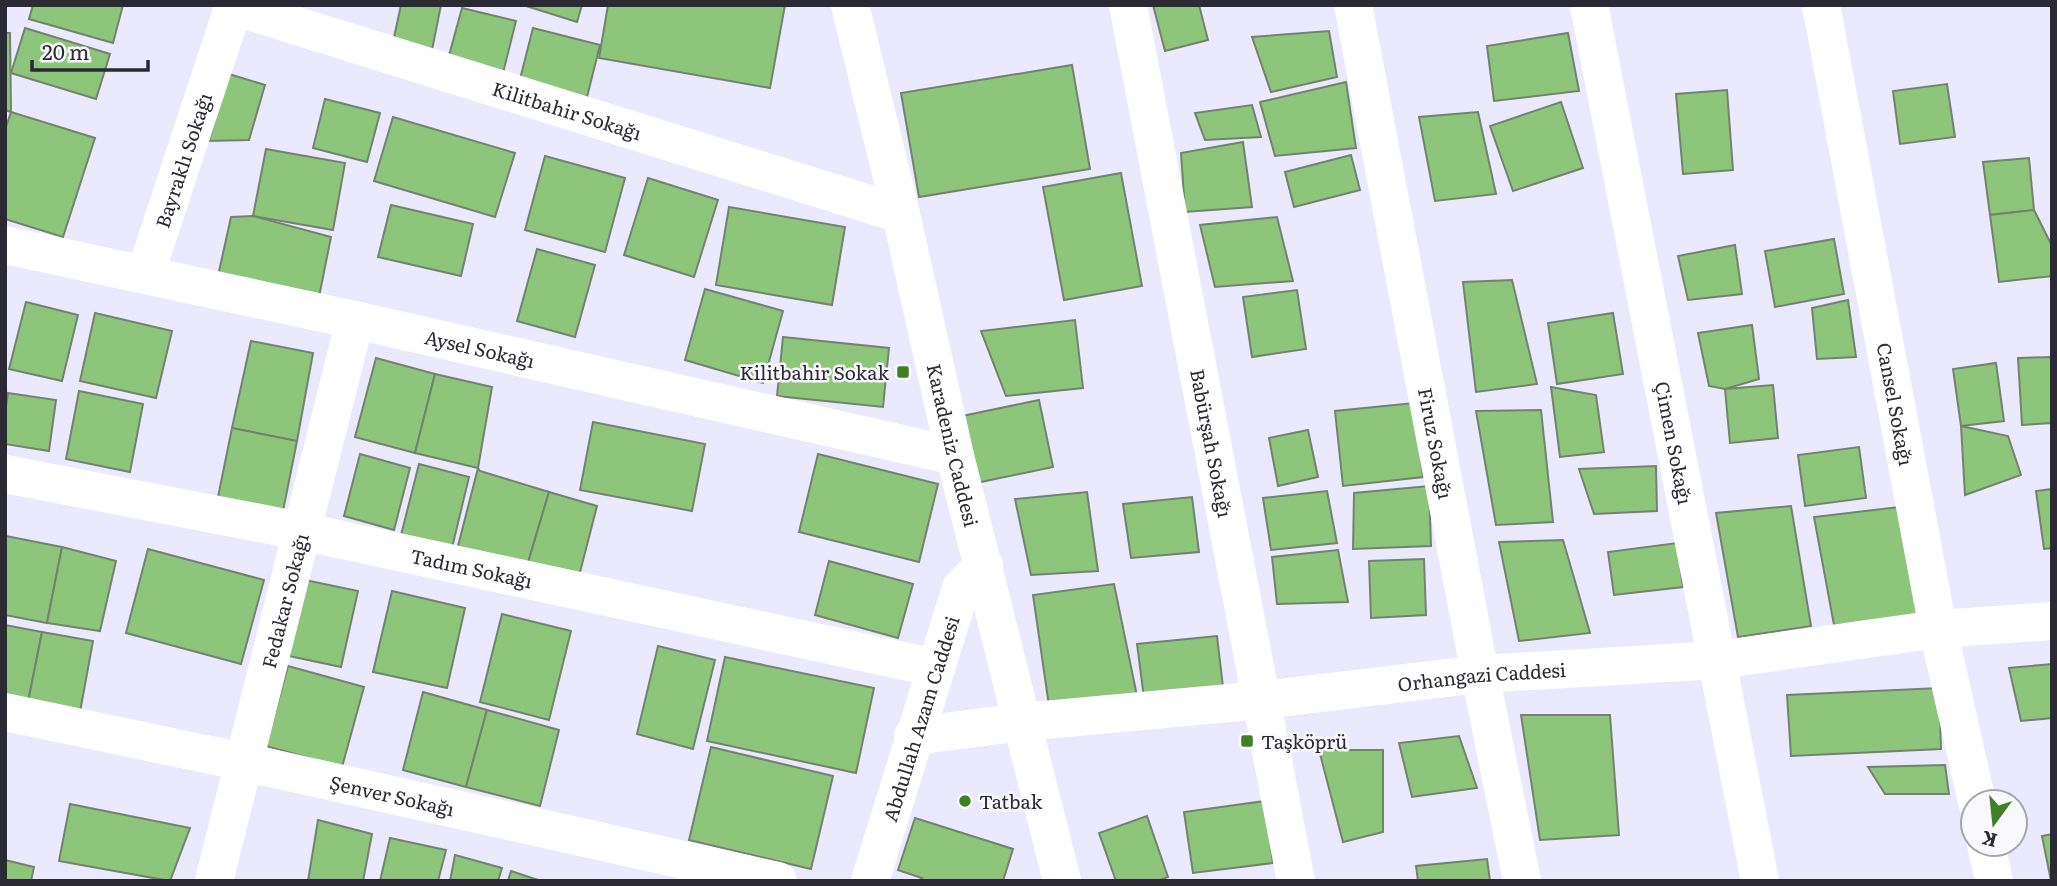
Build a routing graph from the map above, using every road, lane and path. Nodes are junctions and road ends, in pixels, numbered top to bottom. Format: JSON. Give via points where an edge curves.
{"nodes":[{"id":1,"x":850,"y":5,"type":"edge"},
{"id":2,"x":1128,"y":5,"type":"edge"},
{"id":3,"x":1353,"y":5,"type":"edge"},
{"id":4,"x":1589,"y":5,"type":"edge"},
{"id":5,"x":1821,"y":5,"type":"edge"},
{"id":6,"x":233,"y":6,"type":"edge"},
{"id":7,"x":901,"y":214,"type":"junction"},
{"id":8,"x":5,"y":245,"type":"edge"},
{"id":9,"x":145,"y":275,"type":"junction"},
{"id":10,"x":355,"y":320,"type":"junction"},
{"id":11,"x":955,"y":456,"type":"junction"},
{"id":12,"x":5,"y":474,"type":"edge"},
{"id":13,"x":301,"y":531,"type":"junction"},
{"id":14,"x":984,"y":565,"type":"junction"},
{"id":15,"x":2052,"y":621,"type":"edge"},
{"id":16,"x":1938,"y":629,"type":"junction"},
{"id":17,"x":1718,"y":660,"type":"junction"},
{"id":18,"x":936,"y":668,"type":"junction"},
{"id":19,"x":1480,"y":674,"type":"junction"},
{"id":20,"x":1262,"y":700,"type":"junction"},
{"id":21,"x":5,"y":712,"type":"edge"},
{"id":22,"x":1022,"y":722,"type":"junction"},
{"id":23,"x":913,"y":736,"type":"junction"},
{"id":24,"x":244,"y":762,"type":"junction"},
{"id":25,"x":1973,"y":788,"type":"edge"},
{"id":26,"x":1989,"y":858,"type":"edge"},
{"id":27,"x":214,"y":881,"type":"edge"},
{"id":28,"x":778,"y":881,"type":"edge"},
{"id":29,"x":870,"y":881,"type":"edge"},
{"id":30,"x":1062,"y":881,"type":"edge"},
{"id":31,"x":1296,"y":881,"type":"edge"},
{"id":32,"x":1521,"y":881,"type":"edge"},
{"id":33,"x":1760,"y":881,"type":"edge"},
{"id":34,"x":1994,"y":881,"type":"edge"}],
"edges":[{"from":1,"to":7,"type":"street","name":"Karadeniz Caddesi"},
{"from":2,"to":20,"type":"street","name":"Babürşah Sokağı"},
{"from":3,"to":19,"type":"street","name":"Firuz Sokağı"},
{"from":4,"to":17,"type":"street","name":"Çimen Sokağı"},
{"from":5,"to":16,"type":"street","name":"Cansel Sokağı"},
{"from":6,"to":7,"type":"street","name":"Kilitbahir Sokağı"},
{"from":6,"to":9,"type":"street","name":"Bayraklı Sokağı"},
{"from":7,"to":11,"type":"street","name":"Karadeniz Caddesi"},
{"from":8,"to":9,"type":"street","name":"Aysel Sokağı"},
{"from":9,"to":10,"type":"street","name":"Aysel Sokağı"},
{"from":10,"to":11,"type":"street","name":"Aysel Sokağı"},
{"from":10,"to":13,"type":"street","name":"Fedakar Sokağı"},
{"from":11,"to":14,"type":"street","name":"Karadeniz Caddesi"},
{"from":12,"to":13,"type":"street","name":"Tadım Sokağı"},
{"from":13,"to":18,"type":"street","name":"Tadım Sokağı"},
{"from":13,"to":24,"type":"street","name":"Fedakar Sokağı"},
{"from":14,"to":18,"type":"street","name":"Abdullah Azam Caddesi","via":[[961,588]]},
{"from":14,"to":22,"type":"street","name":"Karadeniz Caddesi"},
{"from":15,"to":16,"type":"street","name":"Orhangazi Caddesi"},
{"from":16,"to":17,"type":"street","name":"Orhangazi Caddesi"},
{"from":16,"to":25,"type":"street","name":"Cansel Sokağı"},
{"from":17,"to":19,"type":"street","name":"Orhangazi Caddesi"},
{"from":17,"to":33,"type":"street","name":"Çimen Sokağı"},
{"from":18,"to":23,"type":"street","name":"Abdullah Azam Caddesi"},
{"from":19,"to":20,"type":"street","name":"Orhangazi Caddesi"},
{"from":19,"to":32,"type":"street","name":"Firuz Sokağı"},
{"from":20,"to":22,"type":"street","name":"Orhangazi Caddesi"},
{"from":20,"to":31,"type":"street","name":"Babürşah Sokağı"},
{"from":21,"to":24,"type":"street","name":"Şenver Sokağı"},
{"from":22,"to":23,"type":"street","name":"Orhangazi Caddesi"},
{"from":22,"to":30,"type":"street","name":"Karadeniz Caddesi"},
{"from":23,"to":29,"type":"street","name":"Abdullah Azam Caddesi"},
{"from":24,"to":27,"type":"street","name":"Fedakar Sokağı"},
{"from":24,"to":28,"type":"street","name":"Şenver Sokağı"},
{"from":26,"to":34,"type":"street"}]}
